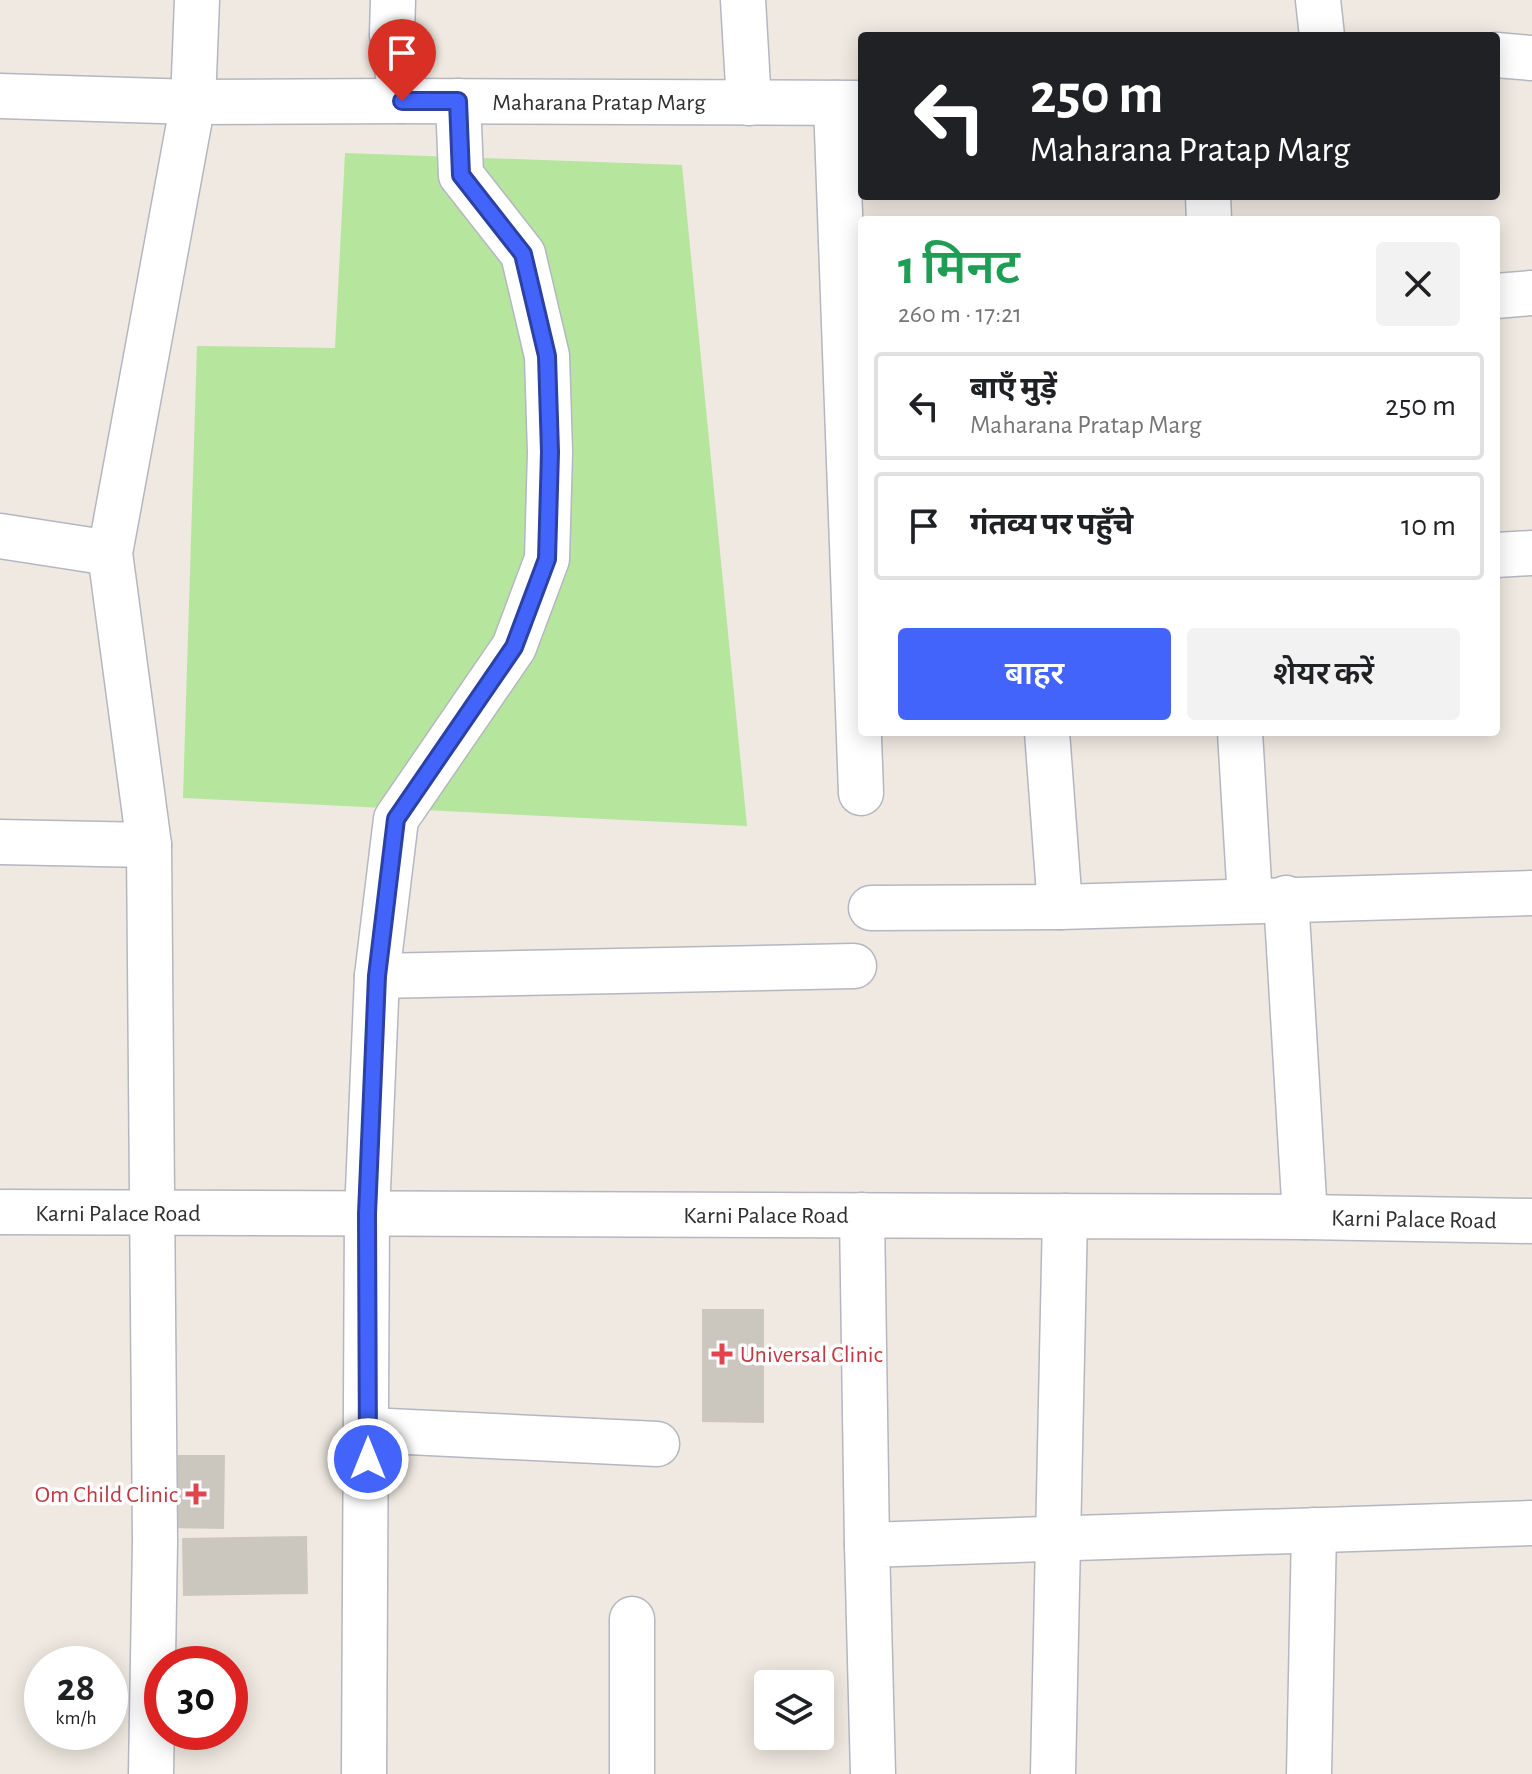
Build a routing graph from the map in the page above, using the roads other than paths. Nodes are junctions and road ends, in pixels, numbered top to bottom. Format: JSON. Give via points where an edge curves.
{"nodes":[{"id":1,"x":197,"y":0,"type":"edge"},
{"id":2,"x":393,"y":0,"type":"edge"},
{"id":3,"x":743,"y":0,"type":"edge"},
{"id":4,"x":1318,"y":0,"type":"edge"},
{"id":5,"x":1322,"y":32,"type":"edge"},
{"id":6,"x":1500,"y":55,"type":"edge"},
{"id":7,"x":1532,"y":58,"type":"edge"},
{"id":8,"x":0,"y":96,"type":"edge"},
{"id":9,"x":402,"y":101,"type":"junction"},
{"id":10,"x":458,"y":101,"type":"junction"},
{"id":11,"x":193,"y":102,"type":"junction"},
{"id":12,"x":749,"y":103,"type":"junction"},
{"id":13,"x":849,"y":103,"type":"edge"},
{"id":14,"x":1532,"y":293,"type":"edge"},
{"id":15,"x":1500,"y":296,"type":"edge"},
{"id":16,"x":853,"y":338,"type":"edge"},
{"id":17,"x":0,"y":536,"type":"edge"},
{"id":18,"x":110,"y":553,"type":"junction"},
{"id":19,"x":1532,"y":553,"type":"edge"},
{"id":20,"x":1500,"y":555,"type":"edge"},
{"id":21,"x":858,"y":622,"type":"edge"},
{"id":22,"x":860,"y":736,"type":"edge"},
{"id":23,"x":1047,"y":736,"type":"edge"},
{"id":24,"x":1241,"y":736,"type":"edge"},
{"id":25,"x":861,"y":793,"type":"dead end"},
{"id":26,"x":0,"y":842,"type":"edge"},
{"id":27,"x":149,"y":845,"type":"junction"},
{"id":28,"x":1532,"y":893,"type":"edge"},
{"id":29,"x":1268,"y":899,"type":"junction"},
{"id":30,"x":1060,"y":907,"type":"junction"},
{"id":31,"x":871,"y":908,"type":"dead end"},
{"id":32,"x":854,"y":966,"type":"dead end"},
{"id":33,"x":377,"y":976,"type":"junction"},
{"id":34,"x":0,"y":1212,"type":"edge"},
{"id":35,"x":153,"y":1213,"type":"junction"},
{"id":36,"x":367,"y":1214,"type":"junction"},
{"id":37,"x":862,"y":1215,"type":"junction"},
{"id":38,"x":1065,"y":1216,"type":"junction"},
{"id":39,"x":1305,"y":1217,"type":"junction"},
{"id":40,"x":1532,"y":1221,"type":"edge"},
{"id":41,"x":368,"y":1430,"type":"junction"},
{"id":42,"x":657,"y":1444,"type":"dead end"},
{"id":43,"x":1532,"y":1523,"type":"edge"},
{"id":44,"x":1314,"y":1530,"type":"junction"},
{"id":45,"x":1058,"y":1537,"type":"junction"},
{"id":46,"x":867,"y":1545,"type":"junction"},
{"id":47,"x":632,"y":1619,"type":"dead end"},
{"id":48,"x":151,"y":1774,"type":"edge"},
{"id":49,"x":364,"y":1774,"type":"edge"},
{"id":50,"x":632,"y":1774,"type":"edge"},
{"id":51,"x":873,"y":1774,"type":"edge"},
{"id":52,"x":1053,"y":1774,"type":"edge"},
{"id":53,"x":1309,"y":1774,"type":"edge"}],
"edges":[{"from":1,"to":11,"type":"street"},
{"from":2,"to":9,"type":"street","via":[[392,35]]},
{"from":3,"to":12,"type":"street"},
{"from":4,"to":5,"type":"street"},
{"from":6,"to":7,"type":"street"},
{"from":8,"to":11,"type":"street","name":"Maharana Pratap Marg"},
{"from":9,"to":10,"type":"street","name":"Maharana Pratap Marg"},
{"from":9,"to":11,"type":"street","name":"Maharana Pratap Marg"},
{"from":10,"to":12,"type":"street","name":"Maharana Pratap Marg"},
{"from":10,"to":33,"type":"street","via":[[461,175],[523,254],[547,356],[547,559],[514,647],[396,819]]},
{"from":11,"to":18,"type":"street"},
{"from":12,"to":13,"type":"street","name":"Maharana Pratap Marg"},
{"from":13,"to":16,"type":"street"},
{"from":14,"to":15,"type":"street"},
{"from":16,"to":21,"type":"street"},
{"from":17,"to":18,"type":"street"},
{"from":18,"to":27,"type":"street"},
{"from":19,"to":20,"type":"street"},
{"from":22,"to":25,"type":"street"},
{"from":23,"to":30,"type":"street"},
{"from":24,"to":29,"type":"street"},
{"from":26,"to":27,"type":"street"},
{"from":27,"to":35,"type":"street"},
{"from":28,"to":29,"type":"street"},
{"from":29,"to":30,"type":"street"},
{"from":29,"to":39,"type":"street"},
{"from":30,"to":31,"type":"street"},
{"from":32,"to":33,"type":"street"},
{"from":33,"to":36,"type":"street"},
{"from":34,"to":35,"type":"street","name":"Karni Palace Road"},
{"from":35,"to":36,"type":"street","name":"Karni Palace Road"},
{"from":35,"to":48,"type":"street"},
{"from":36,"to":37,"type":"street","name":"Karni Palace Road"},
{"from":36,"to":41,"type":"street"},
{"from":37,"to":38,"type":"street","name":"Karni Palace Road"},
{"from":37,"to":46,"type":"street"},
{"from":38,"to":39,"type":"street","name":"Karni Palace Road"},
{"from":38,"to":45,"type":"street"},
{"from":39,"to":40,"type":"street","name":"Karni Palace Road"},
{"from":41,"to":42,"type":"street"},
{"from":41,"to":49,"type":"street"},
{"from":43,"to":44,"type":"street"},
{"from":44,"to":45,"type":"street"},
{"from":44,"to":53,"type":"street"},
{"from":45,"to":46,"type":"street"},
{"from":45,"to":52,"type":"street"},
{"from":46,"to":51,"type":"street"},
{"from":47,"to":50,"type":"street"}]}
